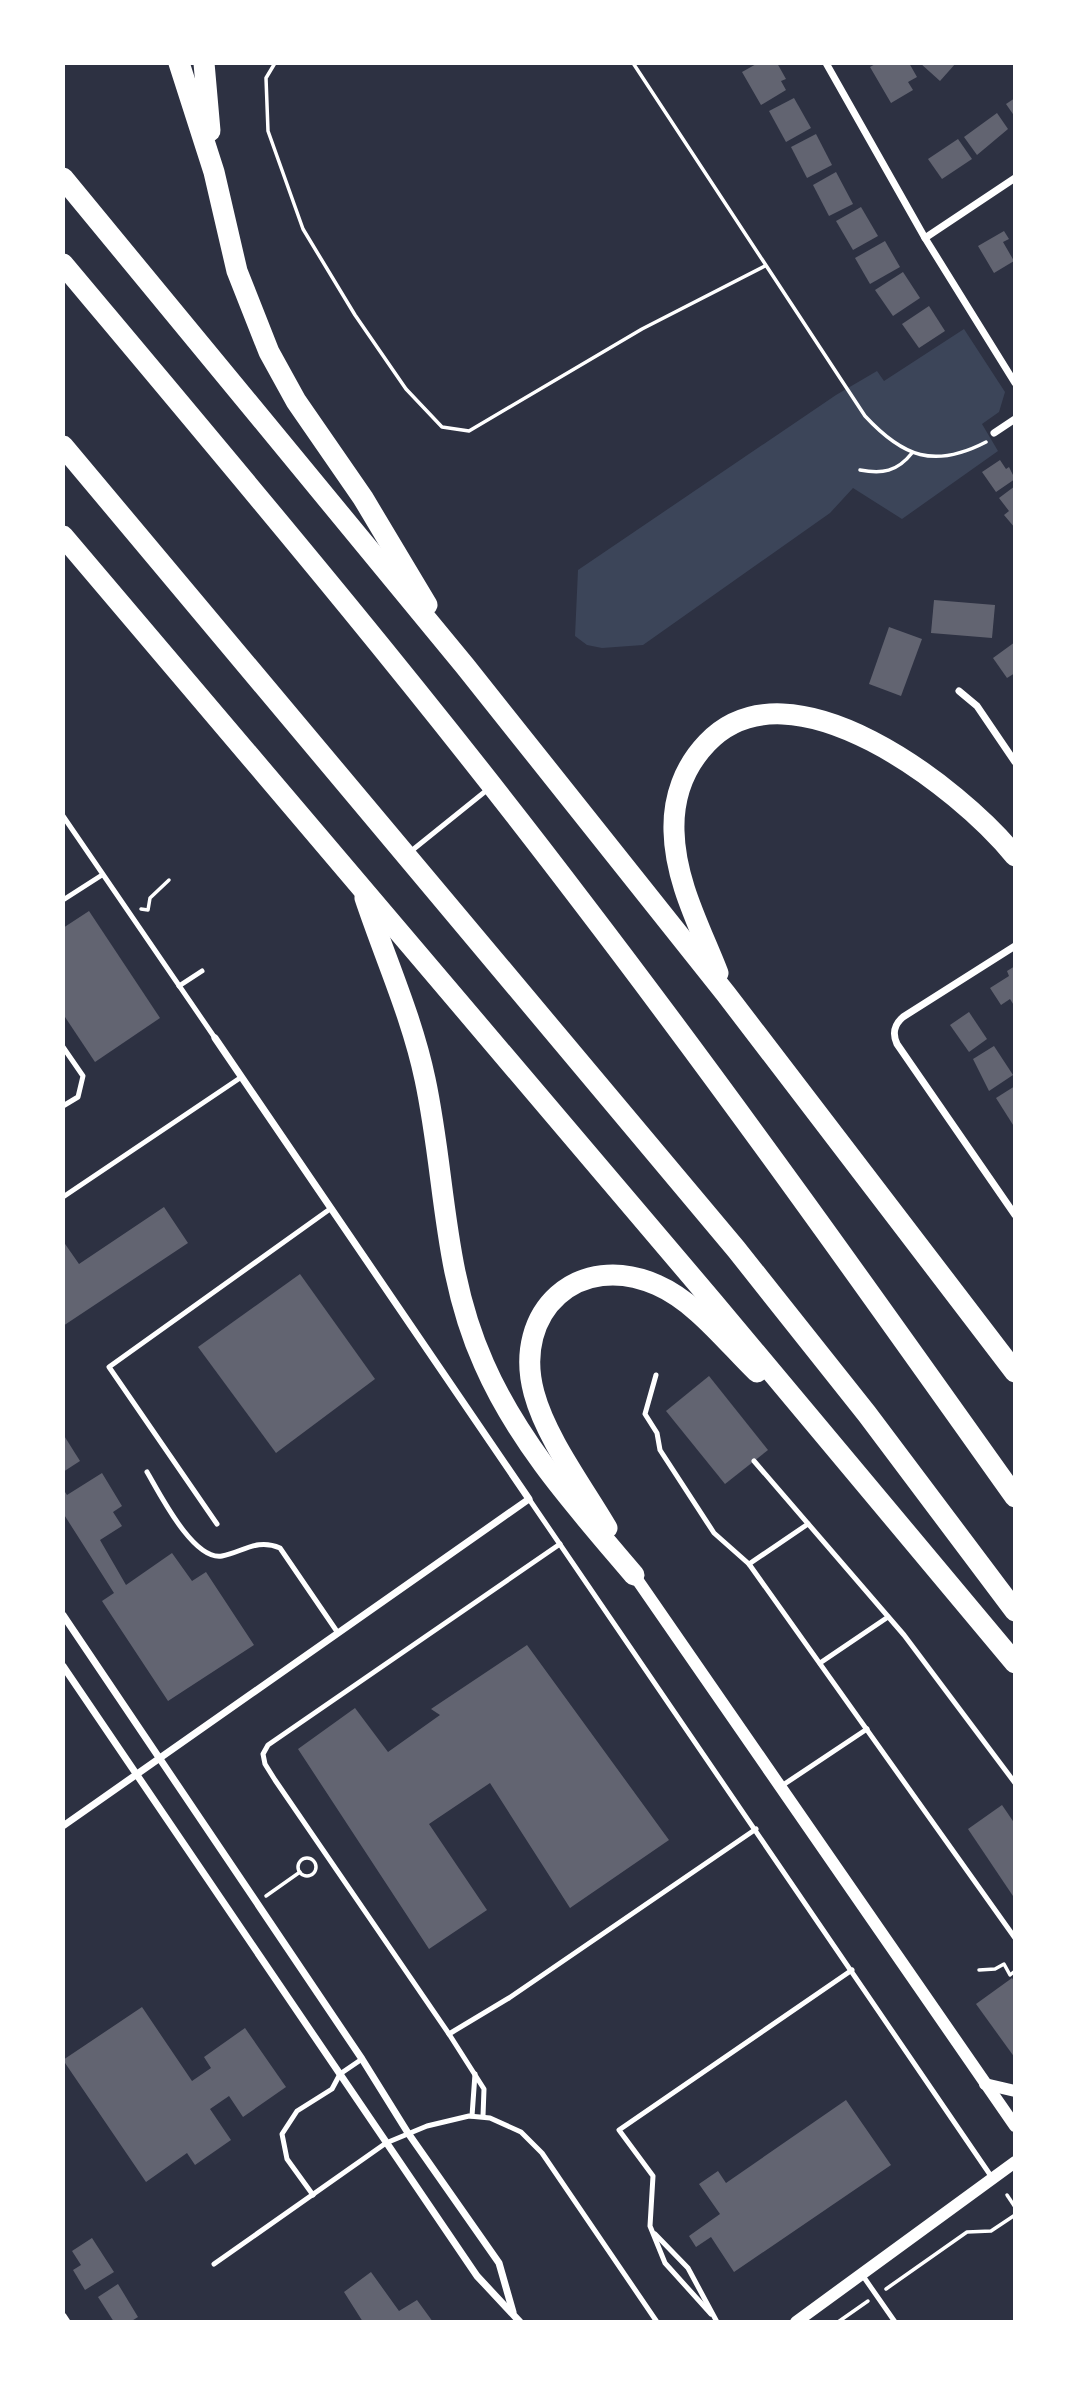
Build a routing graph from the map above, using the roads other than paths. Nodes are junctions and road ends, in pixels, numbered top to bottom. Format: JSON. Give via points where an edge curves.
{"nodes":[{"id":1,"x":179,"y":63,"type":"edge"},
{"id":2,"x":204,"y":63,"type":"edge"},
{"id":3,"x":826,"y":63,"type":"edge"},
{"id":4,"x":214,"y":172,"type":"junction"},
{"id":5,"x":63,"y":178,"type":"edge"},
{"id":6,"x":1015,"y":178,"type":"edge"},
{"id":7,"x":925,"y":238,"type":"junction"},
{"id":8,"x":63,"y":264,"type":"edge"},
{"id":9,"x":1015,"y":383,"type":"edge"},
{"id":10,"x":1015,"y":419,"type":"edge"},
{"id":11,"x":993,"y":436,"type":"road end"},
{"id":12,"x":63,"y":446,"type":"edge"},
{"id":13,"x":63,"y":536,"type":"edge"},
{"id":14,"x":465,"y":666,"type":"junction"},
{"id":15,"x":959,"y":691,"type":"dead end"},
{"id":16,"x":1015,"y":762,"type":"edge"},
{"id":17,"x":492,"y":786,"type":"junction"},
{"id":18,"x":63,"y":816,"type":"edge"},
{"id":19,"x":406,"y":856,"type":"junction"},
{"id":20,"x":1015,"y":856,"type":"edge"},
{"id":21,"x":102,"y":875,"type":"junction"},
{"id":22,"x":361,"y":886,"type":"junction"},
{"id":23,"x":63,"y":900,"type":"edge"},
{"id":24,"x":1015,"y":946,"type":"edge"},
{"id":25,"x":202,"y":971,"type":"dead end"},
{"id":26,"x":179,"y":986,"type":"junction"},
{"id":27,"x":726,"y":994,"type":"junction"},
{"id":28,"x":215,"y":1038,"type":"joint"},
{"id":29,"x":63,"y":1047,"type":"edge"},
{"id":30,"x":240,"y":1078,"type":"junction"},
{"id":31,"x":63,"y":1106,"type":"edge"},
{"id":32,"x":63,"y":1197,"type":"edge"},
{"id":33,"x":330,"y":1209,"type":"junction"},
{"id":34,"x":1015,"y":1215,"type":"edge"},
{"id":35,"x":1014,"y":1371,"type":"edge"},
{"id":36,"x":656,"y":1375,"type":"dead end"},
{"id":37,"x":834,"y":1447,"type":"junction"},
{"id":38,"x":754,"y":1461,"type":"dead end"},
{"id":39,"x":147,"y":1472,"type":"dead end"},
{"id":40,"x":1015,"y":1497,"type":"edge"},
{"id":41,"x":529,"y":1499,"type":"junction"},
{"id":42,"x":217,"y":1524,"type":"dead end"},
{"id":43,"x":808,"y":1524,"type":"junction"},
{"id":44,"x":560,"y":1544,"type":"junction"},
{"id":45,"x":749,"y":1564,"type":"junction"},
{"id":46,"x":634,"y":1575,"type":"junction"},
{"id":47,"x":1015,"y":1611,"type":"edge"},
{"id":48,"x":63,"y":1615,"type":"edge"},
{"id":49,"x":888,"y":1617,"type":"junction"},
{"id":50,"x":338,"y":1633,"type":"junction"},
{"id":51,"x":820,"y":1663,"type":"junction"},
{"id":52,"x":1015,"y":1663,"type":"edge"},
{"id":53,"x":63,"y":1666,"type":"edge"},
{"id":54,"x":867,"y":1729,"type":"junction"},
{"id":55,"x":159,"y":1761,"type":"junction"},
{"id":56,"x":138,"y":1775,"type":"junction"},
{"id":57,"x":1015,"y":1783,"type":"edge"},
{"id":58,"x":780,"y":1787,"type":"junction"},
{"id":59,"x":63,"y":1826,"type":"edge"},
{"id":60,"x":756,"y":1829,"type":"junction"},
{"id":61,"x":1015,"y":1938,"type":"edge"},
{"id":62,"x":852,"y":1970,"type":"junction"},
{"id":63,"x":449,"y":2034,"type":"junction"},
{"id":64,"x":362,"y":2059,"type":"junction"},
{"id":65,"x":475,"y":2071,"type":"junction"},
{"id":66,"x":340,"y":2074,"type":"junction"},
{"id":67,"x":985,"y":2084,"type":"junction"},
{"id":68,"x":1015,"y":2091,"type":"edge"},
{"id":69,"x":472,"y":2116,"type":"junction"},
{"id":70,"x":483,"y":2116,"type":"junction"},
{"id":71,"x":1015,"y":2126,"type":"edge"},
{"id":72,"x":408,"y":2133,"type":"junction"},
{"id":73,"x":386,"y":2143,"type":"junction"},
{"id":74,"x":1015,"y":2162,"type":"edge"},
{"id":75,"x":993,"y":2179,"type":"junction"},
{"id":76,"x":313,"y":2195,"type":"junction"},
{"id":77,"x":653,"y":2231,"type":"junction"},
{"id":78,"x":214,"y":2264,"type":"dead end"},
{"id":79,"x":863,"y":2276,"type":"junction"},
{"id":80,"x":513,"y":2312,"type":"junction"},
{"id":81,"x":711,"y":2314,"type":"junction"},
{"id":82,"x":63,"y":2316,"type":"edge"},
{"id":83,"x":67,"y":2322,"type":"edge"},
{"id":84,"x":520,"y":2322,"type":"edge"},
{"id":85,"x":657,"y":2322,"type":"edge"},
{"id":86,"x":717,"y":2322,"type":"edge"},
{"id":87,"x":796,"y":2322,"type":"edge"},
{"id":88,"x":895,"y":2322,"type":"edge"}],
"edges":[{"from":1,"to":4,"type":"highway"},
{"from":2,"to":4,"type":"highway"},
{"from":3,"to":7,"type":"street"},
{"from":4,"to":14,"type":"highway","via":[[237,271],[273,360]]},
{"from":5,"to":14,"type":"highway"},
{"from":6,"to":7,"type":"street"},
{"from":7,"to":9,"type":"street"},
{"from":8,"to":17,"type":"highway","via":[[358,616]]},
{"from":10,"to":11,"type":"street"},
{"from":12,"to":19,"type":"highway"},
{"from":13,"to":22,"type":"highway"},
{"from":14,"to":27,"type":"highway"},
{"from":15,"to":16,"type":"street","via":[[979,708]]},
{"from":17,"to":19,"type":"lane"},
{"from":17,"to":40,"type":"highway","via":[[738,1109]]},
{"from":18,"to":21,"type":"lane"},
{"from":19,"to":47,"type":"highway","via":[[797,1324]]},
{"from":20,"to":27,"type":"highway","via":[[947,788],[859,737],[790,714],[757,716],[729,726],[705,745],[688,769],[674,822],[681,880]]},
{"from":21,"to":23,"type":"lane"},
{"from":21,"to":26,"type":"lane"},
{"from":22,"to":37,"type":"highway"},
{"from":22,"to":46,"type":"highway","via":[[423,1069],[450,1257],[472,1336],[494,1386],[531,1447]]},
{"from":24,"to":34,"type":"street","via":[[943,989],[895,1026],[897,1044]]},
{"from":25,"to":26,"type":"lane"},
{"from":26,"to":28,"type":"lane"},
{"from":27,"to":35,"type":"highway"},
{"from":28,"to":30,"type":"street"},
{"from":29,"to":31,"type":"lane","via":[[83,1076],[78,1097]]},
{"from":30,"to":32,"type":"lane"},
{"from":30,"to":33,"type":"street"},
{"from":33,"to":41,"type":"street"},
{"from":33,"to":42,"type":"lane","via":[[109,1367]]},
{"from":36,"to":45,"type":"lane","via":[[645,1414],[657,1433],[660,1450],[714,1533]]},
{"from":37,"to":46,"type":"highway","via":[[669,1291],[618,1274],[593,1276],[566,1288],[548,1304],[534,1330],[529,1362],[534,1393],[553,1437]]},
{"from":37,"to":52,"type":"highway"},
{"from":38,"to":43,"type":"lane"},
{"from":39,"to":50,"type":"lane","via":[[188,1536],[209,1553],[220,1556],[252,1545],[280,1548]]},
{"from":41,"to":44,"type":"lane"},
{"from":41,"to":50,"type":"street"},
{"from":43,"to":45,"type":"lane"},
{"from":43,"to":49,"type":"lane"},
{"from":44,"to":60,"type":"lane"},
{"from":44,"to":63,"type":"lane","via":[[268,1745],[263,1754],[275,1780]]},
{"from":45,"to":51,"type":"lane"},
{"from":46,"to":58,"type":"street"},
{"from":48,"to":55,"type":"street"},
{"from":49,"to":51,"type":"lane"},
{"from":49,"to":57,"type":"lane"},
{"from":50,"to":55,"type":"street"},
{"from":51,"to":54,"type":"lane"},
{"from":53,"to":56,"type":"street"},
{"from":54,"to":58,"type":"lane"},
{"from":54,"to":61,"type":"lane"},
{"from":55,"to":56,"type":"street"},
{"from":55,"to":64,"type":"street"},
{"from":56,"to":59,"type":"street"},
{"from":56,"to":66,"type":"street"},
{"from":58,"to":67,"type":"street"},
{"from":60,"to":62,"type":"lane"},
{"from":60,"to":63,"type":"lane"},
{"from":62,"to":75,"type":"lane"},
{"from":62,"to":77,"type":"lane","via":[[619,2130],[653,2176],[649,2222]]},
{"from":63,"to":65,"type":"lane"},
{"from":64,"to":66,"type":"lane"},
{"from":64,"to":72,"type":"street"},
{"from":65,"to":69,"type":"lane"},
{"from":65,"to":70,"type":"lane","via":[[484,2089]]},
{"from":66,"to":73,"type":"street"},
{"from":66,"to":76,"type":"lane","via":[[332,2089],[297,2111],[282,2134],[287,2159]]},
{"from":67,"to":68,"type":"street"},
{"from":67,"to":71,"type":"street"},
{"from":69,"to":70,"type":"lane"},
{"from":69,"to":72,"type":"lane"},
{"from":70,"to":85,"type":"lane","via":[[511,2126],[542,2153]]},
{"from":72,"to":73,"type":"lane"},
{"from":72,"to":80,"type":"street","via":[[499,2263]]},
{"from":73,"to":76,"type":"lane"},
{"from":73,"to":80,"type":"street","via":[[477,2276]]},
{"from":74,"to":75,"type":"street"},
{"from":75,"to":79,"type":"street"},
{"from":76,"to":78,"type":"lane"},
{"from":77,"to":81,"type":"lane","via":[[688,2268]]},
{"from":77,"to":81,"type":"lane","via":[[674,2276]]},
{"from":79,"to":87,"type":"street"},
{"from":79,"to":88,"type":"lane"},
{"from":80,"to":84,"type":"street"},
{"from":81,"to":86,"type":"lane"},
{"from":82,"to":83,"type":"street"}]}
